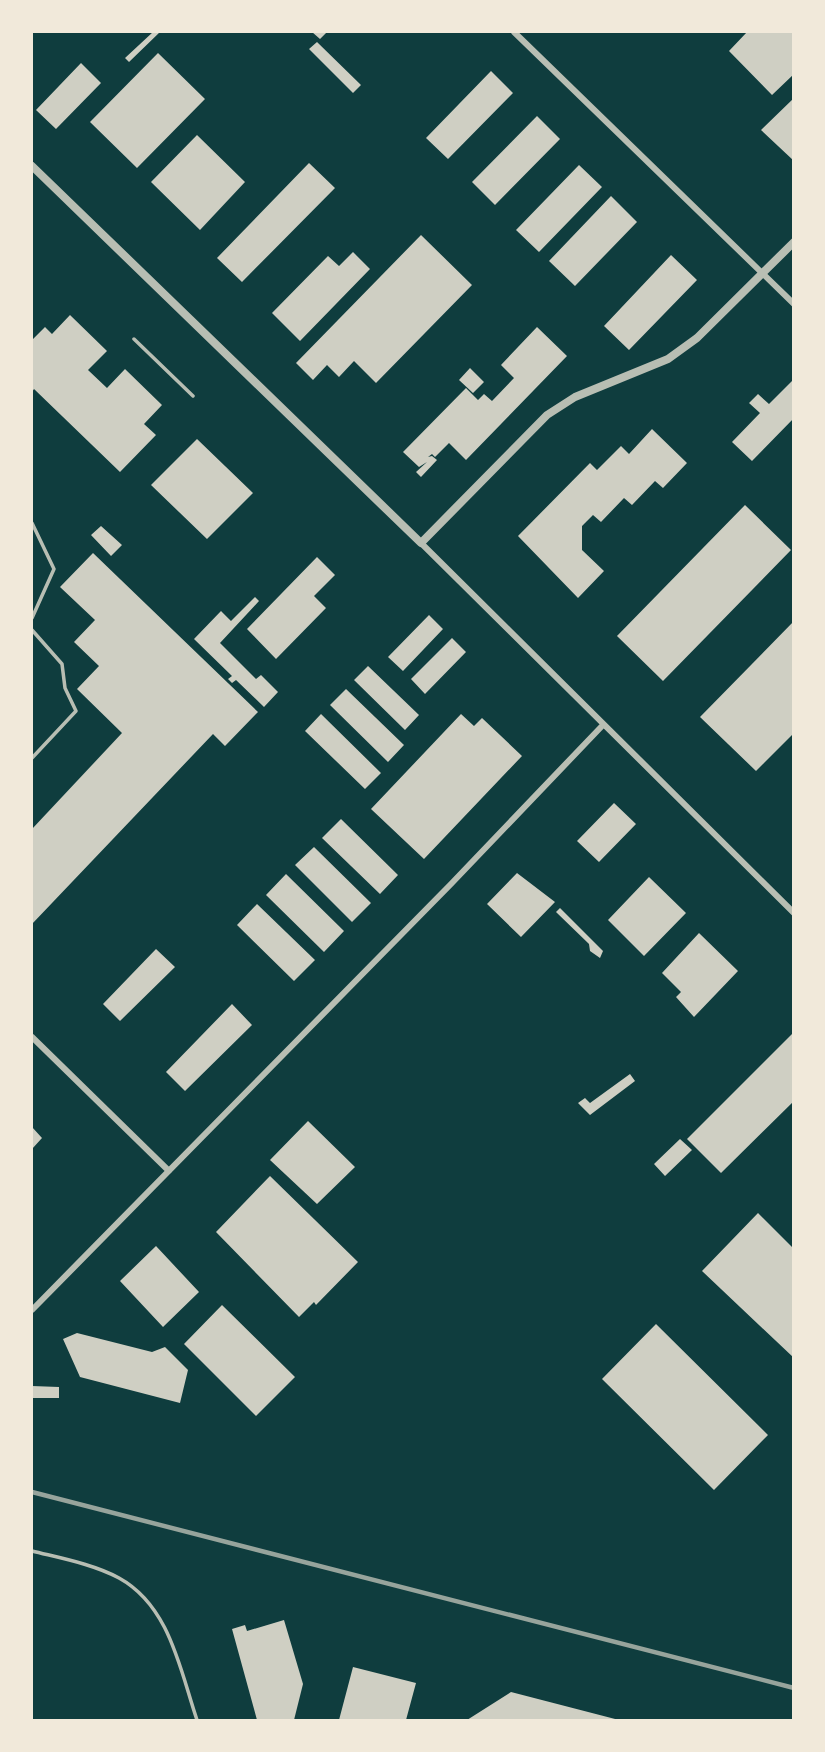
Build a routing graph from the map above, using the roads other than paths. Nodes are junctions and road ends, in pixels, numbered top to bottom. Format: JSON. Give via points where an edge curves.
{"nodes":[{"id":1,"x":514,"y":32,"type":"edge"},
{"id":2,"x":32,"y":166,"type":"edge"},
{"id":3,"x":793,"y":242,"type":"edge"},
{"id":4,"x":762,"y":274,"type":"junction"},
{"id":5,"x":793,"y":304,"type":"edge"},
{"id":6,"x":134,"y":339,"type":"dead end"},
{"id":7,"x":193,"y":396,"type":"dead end"},
{"id":8,"x":32,"y":523,"type":"edge"},
{"id":9,"x":421,"y":543,"type":"junction"},
{"id":10,"x":32,"y":618,"type":"edge"},
{"id":11,"x":32,"y":631,"type":"edge"},
{"id":12,"x":602,"y":726,"type":"junction"},
{"id":13,"x":32,"y":758,"type":"edge"},
{"id":14,"x":793,"y":913,"type":"edge"},
{"id":15,"x":32,"y":1037,"type":"edge"},
{"id":16,"x":169,"y":1171,"type":"junction"},
{"id":17,"x":32,"y":1310,"type":"edge"},
{"id":18,"x":32,"y":1551,"type":"edge"},
{"id":19,"x":197,"y":1720,"type":"edge"}],
"edges":[{"from":1,"to":4,"type":"street"},
{"from":2,"to":9,"type":"street"},
{"from":3,"to":4,"type":"street"},
{"from":4,"to":5,"type":"street"},
{"from":4,"to":9,"type":"street","via":[[697,338],[668,359],[575,397],[547,415]]},
{"from":6,"to":7,"type":"lane"},
{"from":8,"to":10,"type":"lane","via":[[54,569]]},
{"from":9,"to":12,"type":"street"},
{"from":11,"to":13,"type":"lane","via":[[62,664],[65,688],[76,711]]},
{"from":12,"to":14,"type":"street"},
{"from":12,"to":16,"type":"street"},
{"from":15,"to":16,"type":"street"},
{"from":16,"to":17,"type":"street"},
{"from":18,"to":19,"type":"lane","via":[[118,1578],[144,1596],[165,1626]]}]}
